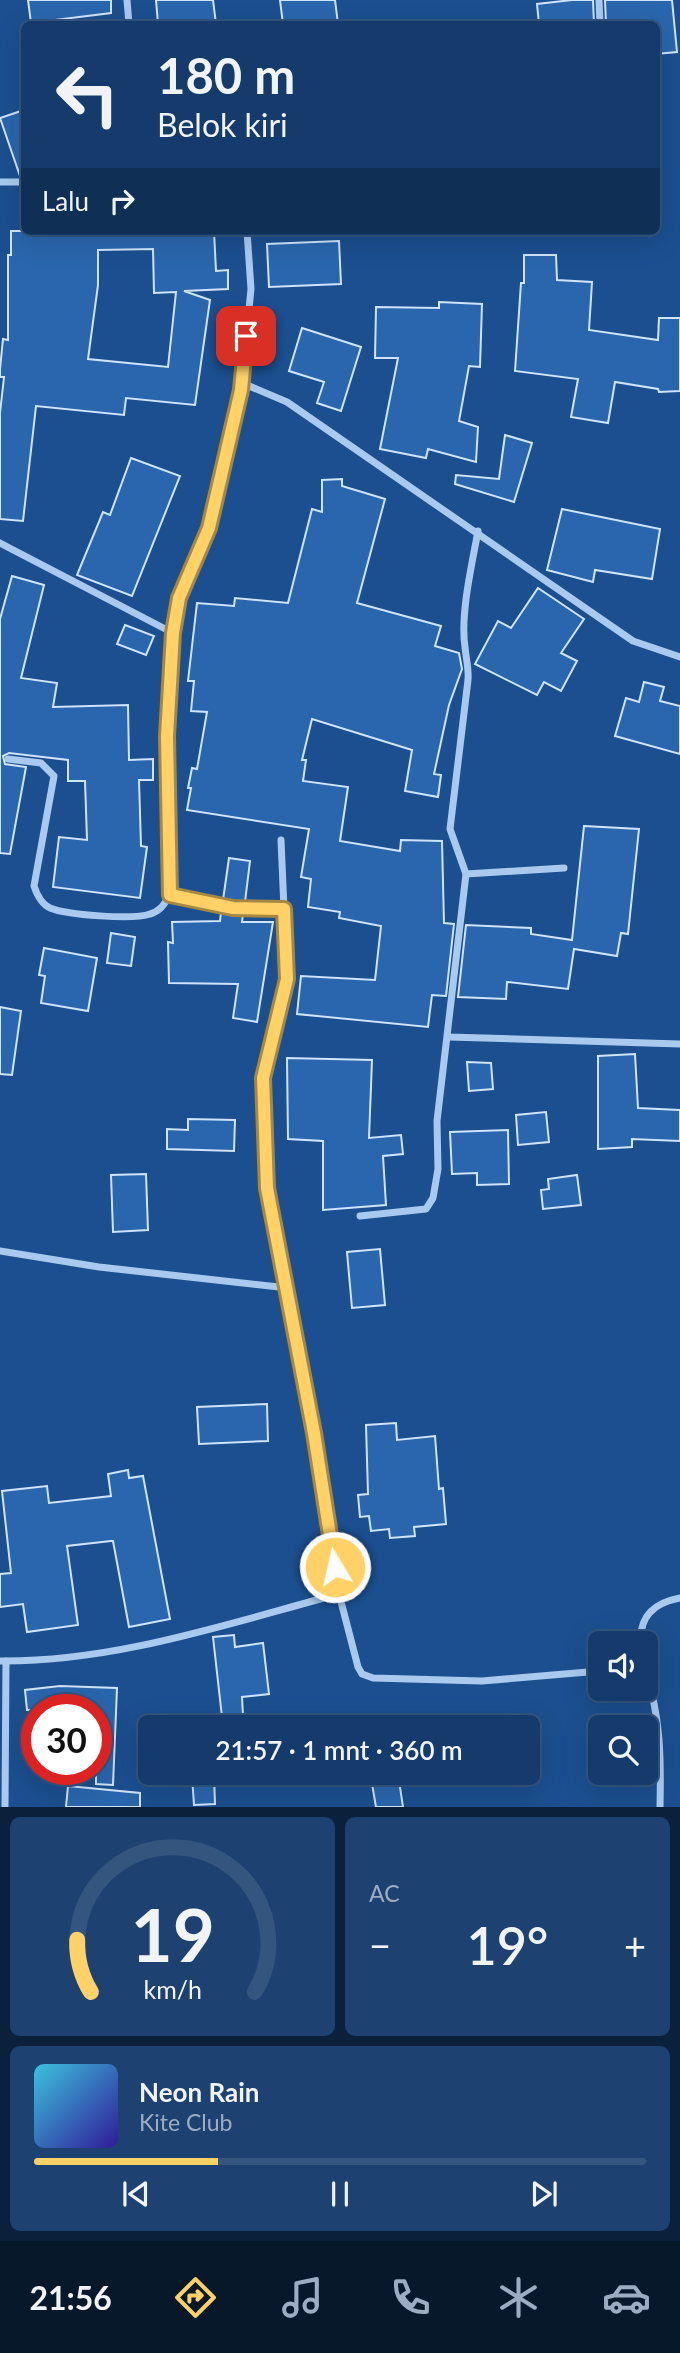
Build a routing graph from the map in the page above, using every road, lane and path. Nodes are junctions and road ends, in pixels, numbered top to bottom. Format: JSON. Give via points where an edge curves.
{"nodes":[{"id":1,"x":127,"y":0,"type":"edge"},
{"id":2,"x":599,"y":0,"type":"edge"},
{"id":3,"x":129,"y":21,"type":"edge"},
{"id":4,"x":600,"y":21,"type":"edge"},
{"id":5,"x":0,"y":182,"type":"edge"},
{"id":6,"x":21,"y":182,"type":"edge"},
{"id":7,"x":247,"y":235,"type":"edge"},
{"id":8,"x":242,"y":383,"type":"junction"},
{"id":9,"x":478,"y":531,"type":"junction"},
{"id":10,"x":0,"y":543,"type":"edge"},
{"id":11,"x":173,"y":633,"type":"junction"},
{"id":12,"x":680,"y":657,"type":"edge"},
{"id":13,"x":8,"y":760,"type":"dead end"},
{"id":14,"x":281,"y":840,"type":"dead end"},
{"id":15,"x":564,"y":868,"type":"dead end"},
{"id":16,"x":466,"y":874,"type":"junction"},
{"id":17,"x":170,"y":895,"type":"junction"},
{"id":18,"x":284,"y":909,"type":"junction"},
{"id":19,"x":448,"y":1037,"type":"junction"},
{"id":20,"x":680,"y":1044,"type":"edge"},
{"id":21,"x":359,"y":1216,"type":"dead end"},
{"id":22,"x":0,"y":1251,"type":"edge"},
{"id":23,"x":288,"y":1288,"type":"junction"},
{"id":24,"x":339,"y":1594,"type":"junction"},
{"id":25,"x":680,"y":1598,"type":"edge"},
{"id":26,"x":642,"y":1631,"type":"edge"},
{"id":27,"x":3,"y":1661,"type":"edge"},
{"id":28,"x":588,"y":1672,"type":"edge"},
{"id":29,"x":654,"y":1701,"type":"edge"},
{"id":30,"x":5,"y":1807,"type":"edge"},
{"id":31,"x":660,"y":1807,"type":"edge"}],
"edges":[{"from":1,"to":3,"type":"street"},
{"from":2,"to":4,"type":"street"},
{"from":5,"to":6,"type":"street"},
{"from":7,"to":8,"type":"street","via":[[251,289]]},
{"from":8,"to":9,"type":"street","via":[[287,402]]},
{"from":8,"to":11,"type":"street","via":[[209,528],[179,598]]},
{"from":9,"to":12,"type":"street","via":[[633,641]]},
{"from":9,"to":16,"type":"street","via":[[469,578],[464,647],[468,680],[450,829]]},
{"from":10,"to":11,"type":"street"},
{"from":11,"to":17,"type":"street","via":[[167,736]]},
{"from":13,"to":17,"type":"street","via":[[41,763],[54,776],[34,886],[49,908],[111,917],[149,915]]},
{"from":14,"to":18,"type":"street"},
{"from":15,"to":16,"type":"street"},
{"from":16,"to":19,"type":"street"},
{"from":17,"to":18,"type":"street","via":[[233,908]]},
{"from":18,"to":23,"type":"street","via":[[287,979],[263,1078],[267,1188]]},
{"from":19,"to":20,"type":"street"},
{"from":19,"to":21,"type":"street","via":[[433,1198],[426,1209]]},
{"from":22,"to":23,"type":"street","via":[[99,1268]]},
{"from":23,"to":24,"type":"street"},
{"from":24,"to":27,"type":"street","via":[[109,1652]]},
{"from":24,"to":28,"type":"street","via":[[358,1667],[373,1678],[482,1681]]},
{"from":25,"to":26,"type":"street","via":[[654,1606],[643,1619]]},
{"from":27,"to":30,"type":"street"},
{"from":29,"to":31,"type":"street","via":[[661,1756]]}]}
